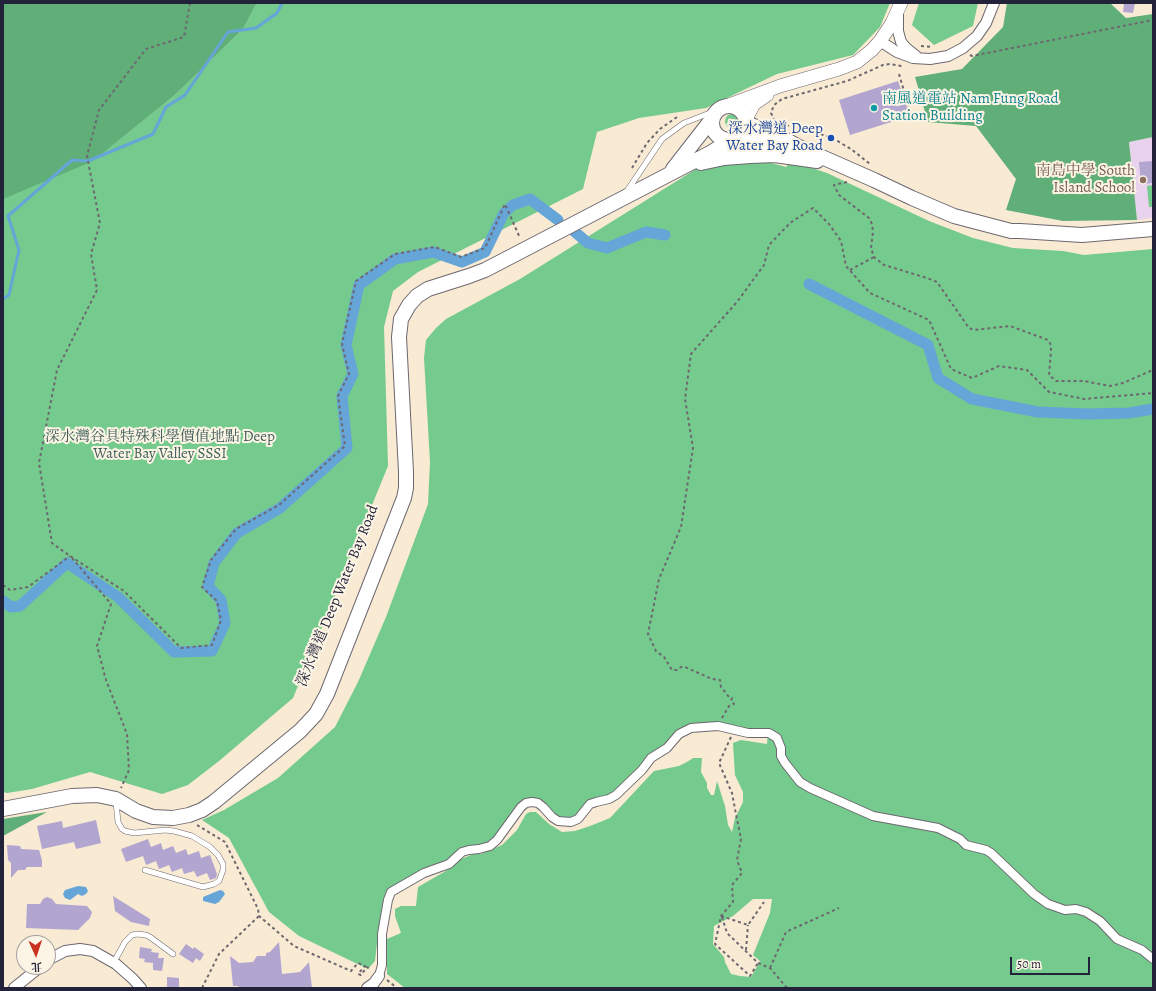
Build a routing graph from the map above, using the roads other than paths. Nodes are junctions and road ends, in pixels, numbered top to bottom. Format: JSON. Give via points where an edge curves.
{"nodes":[{"id":1,"x":994,"y":3,"type":"edge"},
{"id":2,"x":900,"y":5,"type":"edge"},
{"id":3,"x":880,"y":41,"type":"junction"},
{"id":4,"x":922,"y":59,"type":"junction"},
{"id":5,"x":780,"y":86,"type":"junction"},
{"id":6,"x":719,"y":112,"type":"junction"},
{"id":7,"x":746,"y":121,"type":"junction"},
{"id":8,"x":735,"y":138,"type":"junction"},
{"id":9,"x":799,"y":147,"type":"junction"},
{"id":10,"x":845,"y":167,"type":"junction"},
{"id":11,"x":669,"y":174,"type":"junction"},
{"id":12,"x":622,"y":198,"type":"junction"},
{"id":13,"x":1153,"y":229,"type":"edge"},
{"id":14,"x":118,"y":796,"type":"junction"},
{"id":15,"x":3,"y":809,"type":"edge"},
{"id":16,"x":144,"y":870,"type":"dead end"},
{"id":17,"x":173,"y":954,"type":"dead end"},
{"id":18,"x":56,"y":955,"type":"edge"},
{"id":19,"x":1153,"y":958,"type":"edge"},
{"id":20,"x":114,"y":962,"type":"junction"},
{"id":21,"x":30,"y":975,"type":"edge"},
{"id":22,"x":379,"y":976,"type":"joint"},
{"id":23,"x":14,"y":988,"type":"edge"},
{"id":24,"x":141,"y":988,"type":"edge"},
{"id":25,"x":367,"y":988,"type":"edge"}],
"edges":[{"from":1,"to":4,"type":"street","via":[[982,30],[963,48],[939,58]]},
{"from":2,"to":3,"type":"street","name":"深水灣道 Deep Water Bay Road"},
{"from":2,"to":4,"type":"street","via":[[898,31],[902,42],[913,55]]},
{"from":3,"to":4,"type":"street","via":[[905,55]]},
{"from":3,"to":5,"type":"street","name":"深水灣道 Deep Water Bay Road","via":[[865,57],[848,66]]},
{"from":5,"to":6,"type":"street","name":"深水灣道 Deep Water Bay Road"},
{"from":5,"to":7,"type":"street","name":"深水灣道 Deep Water Bay Road","via":[[754,104]]},
{"from":6,"to":7,"type":"main road","via":[[732,106],[743,113]]},
{"from":6,"to":8,"type":"main road","via":[[713,126],[717,135],[726,139]]},
{"from":6,"to":11,"type":"main road","name":"深水灣道 Deep Water Bay Road"},
{"from":6,"to":12,"type":"lane","name":"深水灣道 Deep Water Bay Road","via":[[684,123],[662,139]]},
{"from":7,"to":8,"type":"main road","via":[[745,128]]},
{"from":7,"to":9,"type":"main road"},
{"from":8,"to":9,"type":"main road"},
{"from":8,"to":11,"type":"main road","name":"深水灣道 Deep Water Bay Road"},
{"from":9,"to":10,"type":"main road"},
{"from":10,"to":11,"type":"main road","via":[[804,158],[750,156],[696,164]]},
{"from":10,"to":13,"type":"main road","via":[[954,216],[1011,230],[1082,235]]},
{"from":11,"to":12,"type":"main road","name":"深水灣道 Deep Water Bay Road"},
{"from":12,"to":14,"type":"main road","name":"深水灣道 Deep Water Bay Road","via":[[484,270],[428,289],[417,296],[405,310],[399,337],[405,493],[327,694],[312,719],[214,802],[195,813],[173,818],[153,817],[136,811]]},
{"from":14,"to":15,"type":"main road","name":"深水灣道 Deep Water Bay Road","via":[[81,795]]},
{"from":14,"to":16,"type":"lane","via":[[118,822],[125,831],[134,833],[165,830],[192,836],[206,844],[218,855],[223,864],[218,880],[203,887]]},
{"from":17,"to":20,"type":"lane","via":[[150,937],[137,934],[125,942]]},
{"from":18,"to":20,"type":"street","via":[[80,949],[93,951]]},
{"from":19,"to":22,"type":"street","via":[[1117,939],[1100,921],[1086,912],[1076,909],[1065,910],[1048,904],[986,850],[966,844],[938,828],[873,816],[810,788],[800,782],[785,764],[777,738],[769,733],[748,733],[718,726],[691,728],[679,734],[667,748],[651,758],[616,795],[590,804],[578,819],[570,822],[558,820],[538,803],[526,803],[490,846],[462,852],[449,864],[424,873],[392,892],[388,900],[382,934],[382,965]]},
{"from":20,"to":24,"type":"street"},
{"from":21,"to":23,"type":"street"},
{"from":22,"to":25,"type":"street"}]}
